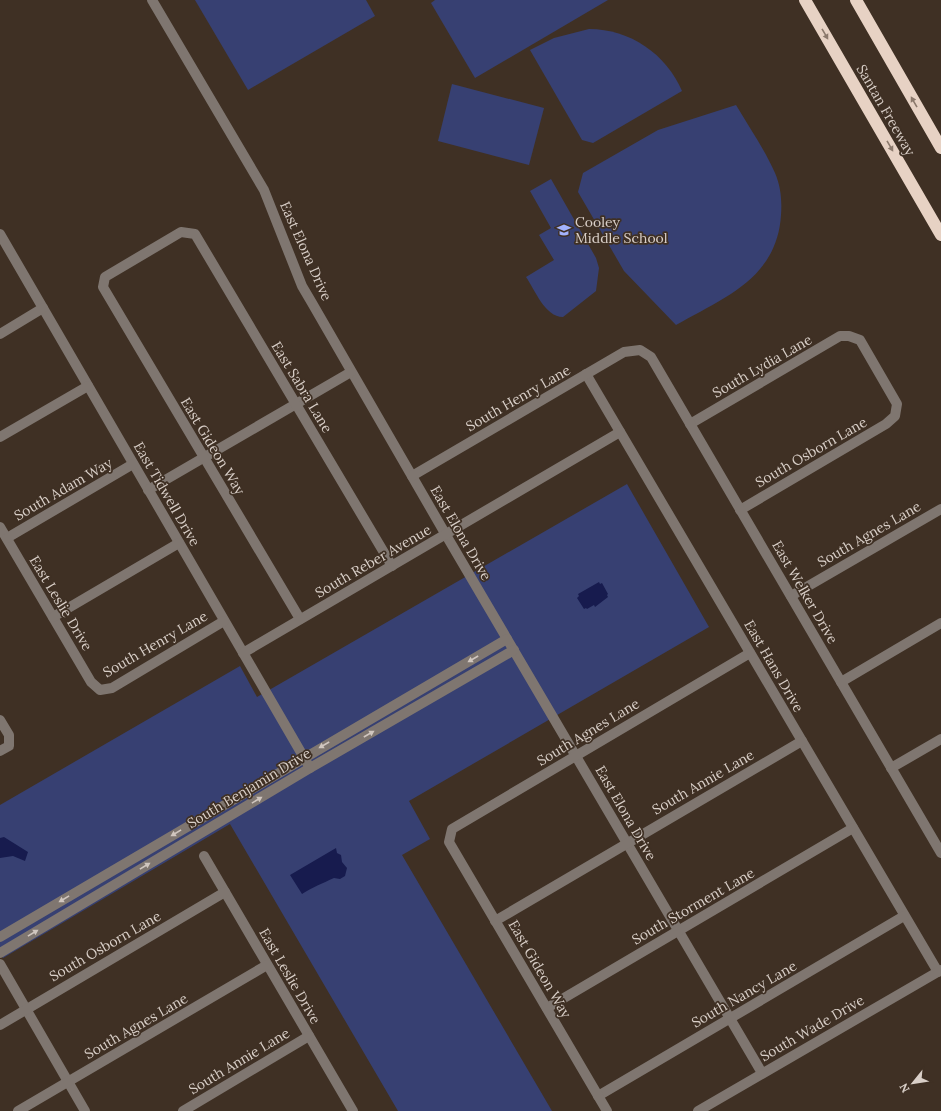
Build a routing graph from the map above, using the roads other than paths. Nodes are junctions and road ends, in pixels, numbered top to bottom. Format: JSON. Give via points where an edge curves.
{"nodes":[{"id":1,"x":152,"y":0,"type":"edge"},
{"id":2,"x":805,"y":0,"type":"edge"},
{"id":3,"x":856,"y":0,"type":"edge"},
{"id":4,"x":941,"y":148,"type":"edge"},
{"id":5,"x":0,"y":234,"type":"edge"},
{"id":6,"x":941,"y":235,"type":"edge"},
{"id":7,"x":103,"y":287,"type":"joint"},
{"id":8,"x":43,"y":308,"type":"junction"},
{"id":9,"x":0,"y":334,"type":"edge"},
{"id":10,"x":849,"y":336,"type":"joint"},
{"id":11,"x":640,"y":350,"type":"joint"},
{"id":12,"x":351,"y":372,"type":"junction"},
{"id":13,"x":586,"y":374,"type":"junction"},
{"id":14,"x":88,"y":386,"type":"junction"},
{"id":15,"x":296,"y":404,"type":"junction"},
{"id":16,"x":690,"y":424,"type":"junction"},
{"id":17,"x":620,"y":432,"type":"junction"},
{"id":18,"x":0,"y":437,"type":"edge"},
{"id":19,"x":204,"y":457,"type":"junction"},
{"id":20,"x":134,"y":464,"type":"junction"},
{"id":21,"x":412,"y":476,"type":"junction"},
{"id":22,"x":148,"y":490,"type":"junction"},
{"id":23,"x":941,"y":509,"type":"edge"},
{"id":24,"x":740,"y":510,"type":"junction"},
{"id":25,"x":0,"y":527,"type":"edge"},
{"id":26,"x":446,"y":535,"type":"junction"},
{"id":27,"x":7,"y":538,"type":"junction"},
{"id":28,"x":179,"y":543,"type":"junction"},
{"id":29,"x":392,"y":566,"type":"junction"},
{"id":30,"x":791,"y":596,"type":"junction"},
{"id":31,"x":53,"y":617,"type":"junction"},
{"id":32,"x":300,"y":620,"type":"junction"},
{"id":33,"x":224,"y":621,"type":"junction"},
{"id":34,"x":941,"y":623,"type":"edge"},
{"id":35,"x":507,"y":639,"type":"junction"},
{"id":36,"x":514,"y":650,"type":"junction"},
{"id":37,"x":243,"y":653,"type":"junction"},
{"id":38,"x":750,"y":653,"type":"junction"},
{"id":39,"x":841,"y":682,"type":"junction"},
{"id":40,"x":100,"y":690,"type":"joint"},
{"id":41,"x":0,"y":720,"type":"edge"},
{"id":42,"x":941,"y":739,"type":"edge"},
{"id":43,"x":802,"y":741,"type":"junction"},
{"id":44,"x":4,"y":749,"type":"edge"},
{"id":45,"x":576,"y":755,"type":"junction"},
{"id":46,"x":303,"y":757,"type":"junction"},
{"id":47,"x":310,"y":768,"type":"junction"},
{"id":48,"x":891,"y":768,"type":"junction"},
{"id":49,"x":853,"y":828,"type":"junction"},
{"id":50,"x":449,"y":842,"type":"joint"},
{"id":51,"x":627,"y":843,"type":"junction"},
{"id":52,"x":941,"y":853,"type":"edge"},
{"id":53,"x":204,"y":856,"type":"dead end"},
{"id":54,"x":225,"y":892,"type":"junction"},
{"id":55,"x":904,"y":916,"type":"junction"},
{"id":56,"x":495,"y":920,"type":"junction"},
{"id":57,"x":679,"y":931,"type":"junction"},
{"id":58,"x":0,"y":937,"type":"edge"},
{"id":59,"x":0,"y":953,"type":"edge"},
{"id":60,"x":0,"y":964,"type":"edge"},
{"id":61,"x":267,"y":965,"type":"junction"},
{"id":62,"x":939,"y":971,"type":"edge"},
{"id":63,"x":547,"y":1008,"type":"junction"},
{"id":64,"x":26,"y":1009,"type":"junction"},
{"id":65,"x":730,"y":1018,"type":"junction"},
{"id":66,"x":0,"y":1025,"type":"edge"},
{"id":67,"x":309,"y":1036,"type":"junction"},
{"id":68,"x":762,"y":1073,"type":"junction"},
{"id":69,"x":68,"y":1082,"type":"junction"},
{"id":70,"x":598,"y":1096,"type":"junction"},
{"id":71,"x":352,"y":1110,"type":"edge"},
{"id":72,"x":18,"y":1111,"type":"edge"},
{"id":73,"x":85,"y":1111,"type":"edge"},
{"id":74,"x":183,"y":1111,"type":"edge"},
{"id":75,"x":607,"y":1111,"type":"edge"},
{"id":76,"x":698,"y":1111,"type":"edge"}],
"edges":[{"from":1,"to":12,"type":"street","name":"East Elona Drive","via":[[252,168],[276,219],[302,286]]},
{"from":2,"to":6,"type":"highway","name":"Santan Freeway","one_way":true},
{"from":4,"to":3,"type":"highway","name":"Santan Freeway","one_way":true},
{"from":5,"to":8,"type":"street","name":"East Tidwell Drive"},
{"from":7,"to":15,"type":"street","name":"East Sabra Lane","via":[[105,277],[181,232],[195,234]]},
{"from":7,"to":19,"type":"street","name":"East Gideon Way"},
{"from":8,"to":9,"type":"street"},
{"from":8,"to":14,"type":"street","name":"East Tidwell Drive"},
{"from":10,"to":16,"type":"street","name":"South Lydia Lane","via":[[840,336]]},
{"from":10,"to":24,"type":"street","name":"South Osborn Lane","via":[[860,340],[897,404],[895,416],[886,424]]},
{"from":11,"to":13,"type":"street","name":"South Henry Lane","via":[[624,352]]},
{"from":11,"to":16,"type":"street","name":"East Welker Drive","via":[[651,357]]},
{"from":12,"to":15,"type":"street"},
{"from":12,"to":21,"type":"street","name":"East Elona Drive"},
{"from":13,"to":17,"type":"street","name":"East Hans Drive"},
{"from":13,"to":21,"type":"street","name":"South Henry Lane"},
{"from":14,"to":18,"type":"street"},
{"from":14,"to":20,"type":"street","name":"East Tidwell Drive"},
{"from":15,"to":19,"type":"street"},
{"from":15,"to":29,"type":"street","name":"East Sabra Lane"},
{"from":16,"to":24,"type":"street","name":"East Welker Drive"},
{"from":17,"to":26,"type":"street","name":"South Reber Avenue"},
{"from":17,"to":38,"type":"street","name":"East Hans Drive"},
{"from":19,"to":22,"type":"street"},
{"from":19,"to":32,"type":"street","name":"East Gideon Way"},
{"from":20,"to":22,"type":"street","name":"East Tidwell Drive"},
{"from":20,"to":27,"type":"street","name":"South Adam Way"},
{"from":21,"to":26,"type":"street","name":"East Elona Drive"},
{"from":22,"to":28,"type":"street","name":"East Tidwell Drive"},
{"from":23,"to":30,"type":"street","name":"South Agnes Lane"},
{"from":24,"to":30,"type":"street","name":"East Welker Drive"},
{"from":25,"to":27,"type":"street","name":"East Leslie Drive"},
{"from":26,"to":29,"type":"street","name":"South Reber Avenue"},
{"from":26,"to":35,"type":"street","name":"East Elona Drive"},
{"from":27,"to":31,"type":"street","name":"East Leslie Drive"},
{"from":28,"to":31,"type":"street"},
{"from":28,"to":33,"type":"street","name":"East Tidwell Drive"},
{"from":29,"to":32,"type":"street","name":"South Reber Avenue"},
{"from":30,"to":39,"type":"street","name":"East Welker Drive"},
{"from":31,"to":40,"type":"street","name":"East Leslie Drive","via":[[92,682]]},
{"from":32,"to":37,"type":"street","name":"South Reber Avenue"},
{"from":33,"to":37,"type":"street","name":"East Tidwell Drive"},
{"from":33,"to":40,"type":"street","name":"South Henry Lane","via":[[112,688]]},
{"from":34,"to":39,"type":"street"},
{"from":35,"to":36,"type":"street","name":"East Elona Drive"},
{"from":35,"to":46,"type":"street","name":"South Benjamin Drive","one_way":true},
{"from":36,"to":45,"type":"street","name":"East Elona Drive"},
{"from":47,"to":36,"type":"street","name":"South Benjamin Drive","one_way":true},
{"from":37,"to":46,"type":"street","name":"East Tidwell Drive"},
{"from":38,"to":43,"type":"street","name":"East Hans Drive"},
{"from":38,"to":45,"type":"street","name":"South Agnes Lane"},
{"from":39,"to":48,"type":"street","name":"East Welker Drive"},
{"from":41,"to":44,"type":"street","via":[[9,735]]},
{"from":42,"to":48,"type":"street"},
{"from":43,"to":49,"type":"street","name":"East Hans Drive"},
{"from":43,"to":51,"type":"street","name":"South Annie Lane"},
{"from":45,"to":50,"type":"street","name":"South Agnes Lane","via":[[452,829]]},
{"from":45,"to":51,"type":"street","name":"East Elona Drive"},
{"from":46,"to":47,"type":"street","name":"East Tidwell Drive"},
{"from":46,"to":58,"type":"street","name":"South Benjamin Drive","one_way":true},
{"from":59,"to":47,"type":"street","name":"South Benjamin Drive","one_way":true},
{"from":48,"to":52,"type":"street","name":"East Welker Drive"},
{"from":49,"to":55,"type":"street","name":"East Hans Drive"},
{"from":49,"to":57,"type":"street","name":"South Storment Lane"},
{"from":50,"to":56,"type":"street","name":"East Gideon Way"},
{"from":51,"to":56,"type":"street","name":"South Annie Lane"},
{"from":51,"to":57,"type":"street","name":"East Elona Drive"},
{"from":53,"to":54,"type":"street","name":"East Leslie Drive"},
{"from":54,"to":61,"type":"street","name":"East Leslie Drive"},
{"from":54,"to":64,"type":"street","name":"South Osborn Lane"},
{"from":55,"to":62,"type":"street","name":"East Hans Drive"},
{"from":55,"to":65,"type":"street","name":"South Nancy Lane"},
{"from":56,"to":63,"type":"street","name":"East Gideon Way"},
{"from":57,"to":63,"type":"street","name":"South Storment Lane"},
{"from":57,"to":65,"type":"street","name":"East Elona Drive"},
{"from":60,"to":64,"type":"street"},
{"from":61,"to":67,"type":"street","name":"East Leslie Drive"},
{"from":61,"to":69,"type":"street","name":"South Agnes Lane"},
{"from":62,"to":68,"type":"street","name":"South Wade Drive"},
{"from":63,"to":70,"type":"street","name":"East Gideon Way"},
{"from":64,"to":66,"type":"street","name":"South Osborn Lane"},
{"from":64,"to":69,"type":"street"},
{"from":65,"to":68,"type":"street","name":"East Elona Drive"},
{"from":65,"to":70,"type":"street","name":"South Nancy Lane"},
{"from":67,"to":71,"type":"street","name":"East Leslie Drive"},
{"from":67,"to":74,"type":"street","name":"South Annie Lane"},
{"from":68,"to":76,"type":"street","name":"South Wade Drive"},
{"from":69,"to":72,"type":"street","name":"South Agnes Lane"},
{"from":69,"to":73,"type":"street"},
{"from":70,"to":75,"type":"street","name":"East Gideon Way"}]}
